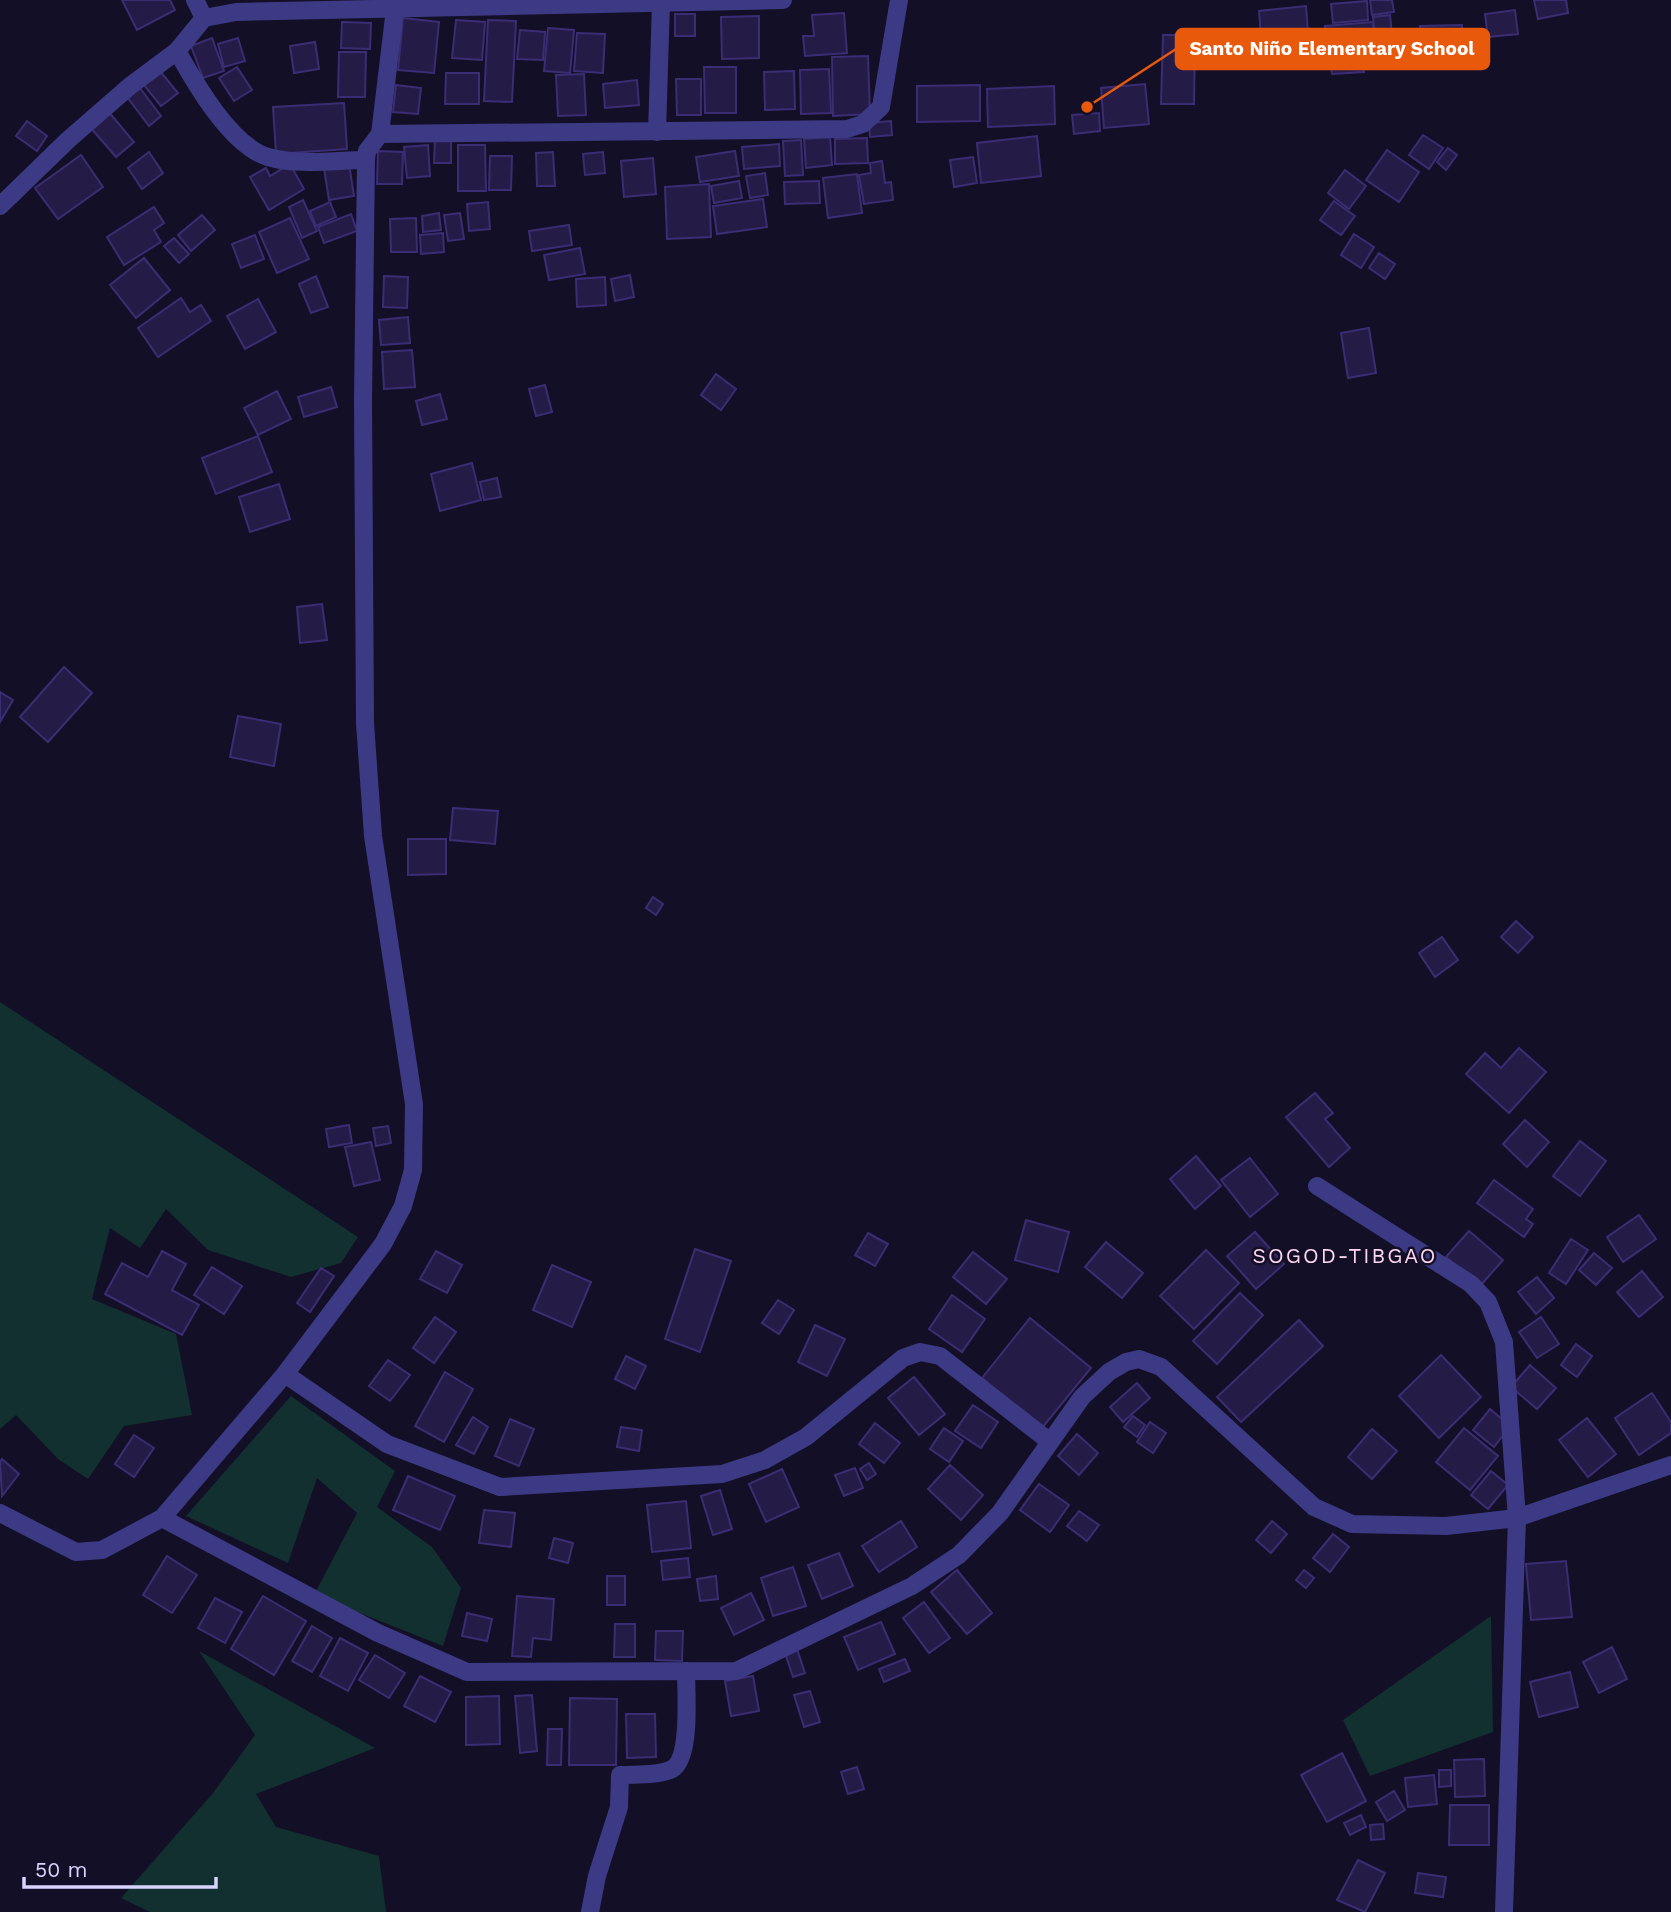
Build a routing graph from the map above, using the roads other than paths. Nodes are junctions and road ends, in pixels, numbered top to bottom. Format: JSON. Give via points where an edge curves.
{"nodes":[{"id":1,"x":195,"y":0,"type":"edge"},
{"id":2,"x":783,"y":0,"type":"edge"},
{"id":3,"x":900,"y":0,"type":"edge"},
{"id":4,"x":661,"y":2,"type":"junction"},
{"id":5,"x":395,"y":9,"type":"junction"},
{"id":6,"x":204,"y":18,"type":"junction"},
{"id":7,"x":177,"y":51,"type":"junction"},
{"id":8,"x":657,"y":132,"type":"junction"},
{"id":9,"x":380,"y":134,"type":"junction"},
{"id":10,"x":366,"y":160,"type":"junction"},
{"id":11,"x":0,"y":206,"type":"edge"},
{"id":12,"x":1317,"y":1186,"type":"dead end"},
{"id":13,"x":285,"y":1374,"type":"junction"},
{"id":14,"x":1049,"y":1441,"type":"junction"},
{"id":15,"x":1671,"y":1465,"type":"edge"},
{"id":16,"x":0,"y":1513,"type":"edge"},
{"id":17,"x":162,"y":1518,"type":"junction"},
{"id":18,"x":1517,"y":1518,"type":"junction"},
{"id":19,"x":686,"y":1671,"type":"junction"},
{"id":20,"x":590,"y":1912,"type":"edge"},
{"id":21,"x":1504,"y":1912,"type":"edge"}],
"edges":[{"from":1,"to":6,"type":"street"},
{"from":2,"to":4,"type":"street"},
{"from":3,"to":8,"type":"street","via":[[881,107],[863,124],[847,129]]},
{"from":4,"to":5,"type":"street"},
{"from":4,"to":8,"type":"street"},
{"from":5,"to":6,"type":"street","via":[[236,12]]},
{"from":5,"to":9,"type":"street"},
{"from":6,"to":7,"type":"street"},
{"from":7,"to":10,"type":"street","via":[[199,90],[240,139],[266,156],[295,161]]},
{"from":7,"to":11,"type":"street","via":[[120,95]]},
{"from":8,"to":9,"type":"street"},
{"from":9,"to":10,"type":"street"},
{"from":10,"to":13,"type":"street","via":[[365,723],[373,836],[414,1104],[413,1171],[383,1244]]},
{"from":12,"to":18,"type":"street","via":[[1442,1264],[1488,1301],[1504,1342],[1508,1371]]},
{"from":13,"to":14,"type":"street","via":[[387,1444],[500,1488],[722,1474],[765,1460],[806,1437],[903,1358],[920,1352],[940,1356]]},
{"from":13,"to":17,"type":"street"},
{"from":14,"to":18,"type":"street","via":[[1082,1397],[1109,1372],[1139,1359],[1161,1367],[1314,1507],[1352,1524],[1446,1526]]},
{"from":14,"to":19,"type":"street","via":[[1000,1513],[959,1555],[912,1586],[736,1671]]},
{"from":15,"to":18,"type":"street"},
{"from":16,"to":17,"type":"street","via":[[76,1552],[102,1550]]},
{"from":17,"to":19,"type":"street","via":[[378,1633],[467,1672]]},
{"from":18,"to":21,"type":"street"},
{"from":19,"to":20,"type":"street","via":[[684,1753],[678,1766],[668,1771],[620,1775],[619,1807]]}]}
